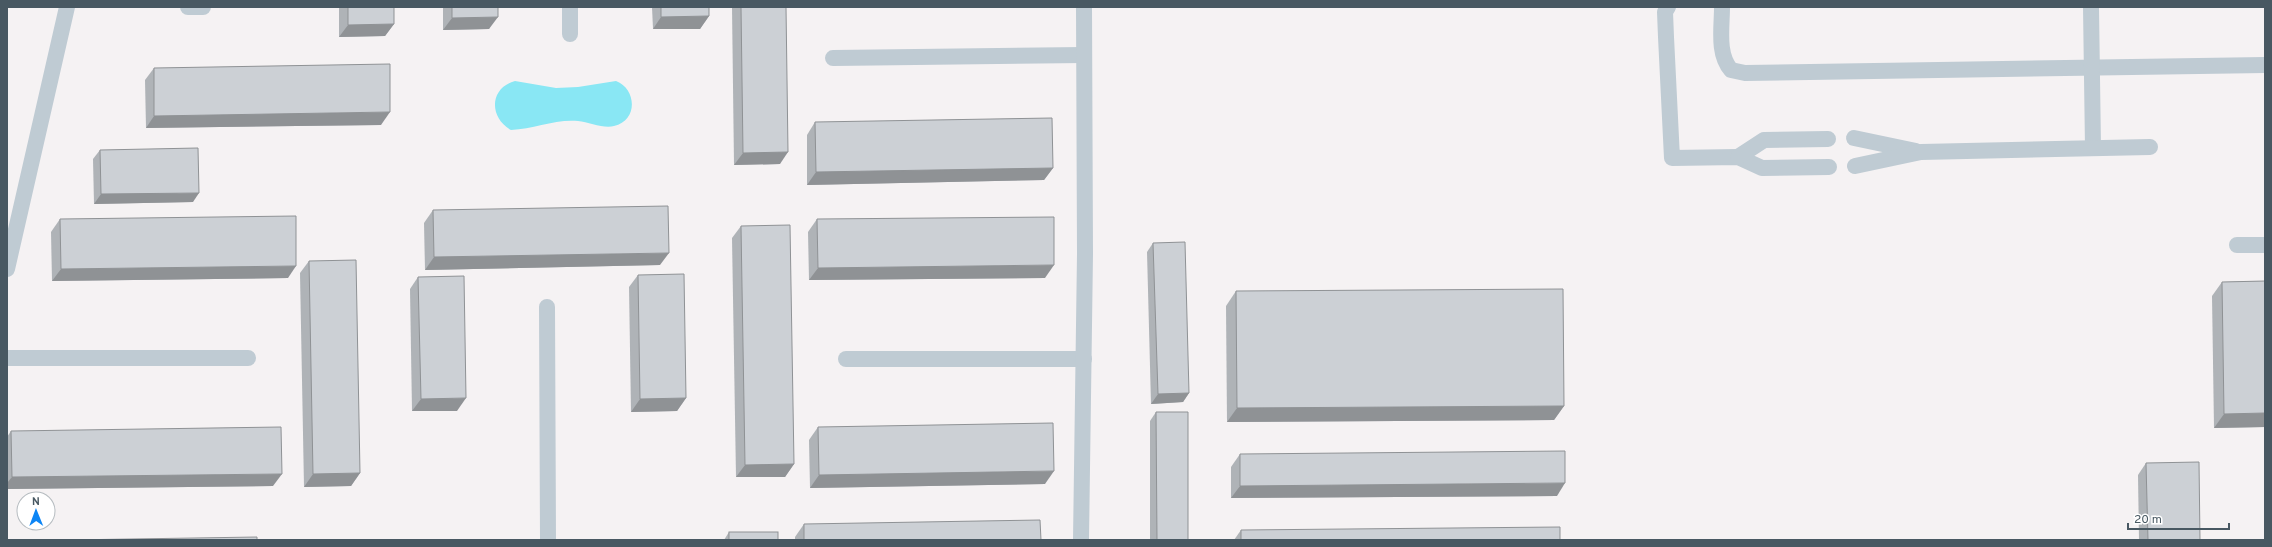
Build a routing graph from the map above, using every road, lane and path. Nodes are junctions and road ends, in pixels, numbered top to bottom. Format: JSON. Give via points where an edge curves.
{"nodes":[{"id":1,"x":67,"y":7,"type":"edge"},
{"id":2,"x":188,"y":7,"type":"edge"},
{"id":3,"x":203,"y":7,"type":"edge"},
{"id":4,"x":570,"y":7,"type":"edge"},
{"id":5,"x":1084,"y":7,"type":"edge"},
{"id":6,"x":1668,"y":7,"type":"edge"},
{"id":7,"x":1722,"y":7,"type":"edge"},
{"id":8,"x":2091,"y":7,"type":"edge"},
{"id":9,"x":570,"y":34,"type":"dead end"},
{"id":10,"x":1084,"y":56,"type":"junction"},
{"id":11,"x":833,"y":58,"type":"dead end"},
{"id":12,"x":2265,"y":65,"type":"edge"},
{"id":13,"x":2091,"y":67,"type":"junction"},
{"id":14,"x":1854,"y":138,"type":"dead end"},
{"id":15,"x":1828,"y":139,"type":"dead end"},
{"id":16,"x":2150,"y":147,"type":"dead end"},
{"id":17,"x":2093,"y":148,"type":"junction"},
{"id":18,"x":1921,"y":152,"type":"junction"},
{"id":19,"x":1738,"y":157,"type":"junction"},
{"id":20,"x":1855,"y":166,"type":"dead end"},
{"id":21,"x":1829,"y":167,"type":"dead end"},
{"id":22,"x":2237,"y":245,"type":"dead end"},
{"id":23,"x":2265,"y":245,"type":"edge"},
{"id":24,"x":7,"y":269,"type":"edge"},
{"id":25,"x":547,"y":307,"type":"dead end"},
{"id":26,"x":7,"y":358,"type":"edge"},
{"id":27,"x":248,"y":358,"type":"dead end"},
{"id":28,"x":846,"y":359,"type":"dead end"},
{"id":29,"x":1084,"y":359,"type":"junction"},
{"id":30,"x":548,"y":540,"type":"edge"},
{"id":31,"x":1081,"y":540,"type":"edge"}],
"edges":[{"from":1,"to":24,"type":"lane"},
{"from":2,"to":3,"type":"lane"},
{"from":4,"to":9,"type":"lane"},
{"from":5,"to":10,"type":"lane"},
{"from":6,"to":19,"type":"lane","via":[[1666,38],[1672,158]]},
{"from":7,"to":13,"type":"lane","via":[[1722,49],[1726,64],[1731,70],[1745,73]]},
{"from":8,"to":13,"type":"lane"},
{"from":10,"to":11,"type":"lane"},
{"from":10,"to":29,"type":"lane"},
{"from":12,"to":13,"type":"lane"},
{"from":13,"to":17,"type":"lane"},
{"from":14,"to":18,"type":"lane"},
{"from":15,"to":19,"type":"lane","via":[[1764,140]]},
{"from":16,"to":17,"type":"lane"},
{"from":17,"to":18,"type":"lane"},
{"from":18,"to":20,"type":"lane"},
{"from":19,"to":21,"type":"lane","via":[[1762,168]]},
{"from":22,"to":23,"type":"lane"},
{"from":25,"to":30,"type":"lane"},
{"from":26,"to":27,"type":"lane"},
{"from":28,"to":29,"type":"lane"},
{"from":29,"to":31,"type":"lane"}]}
